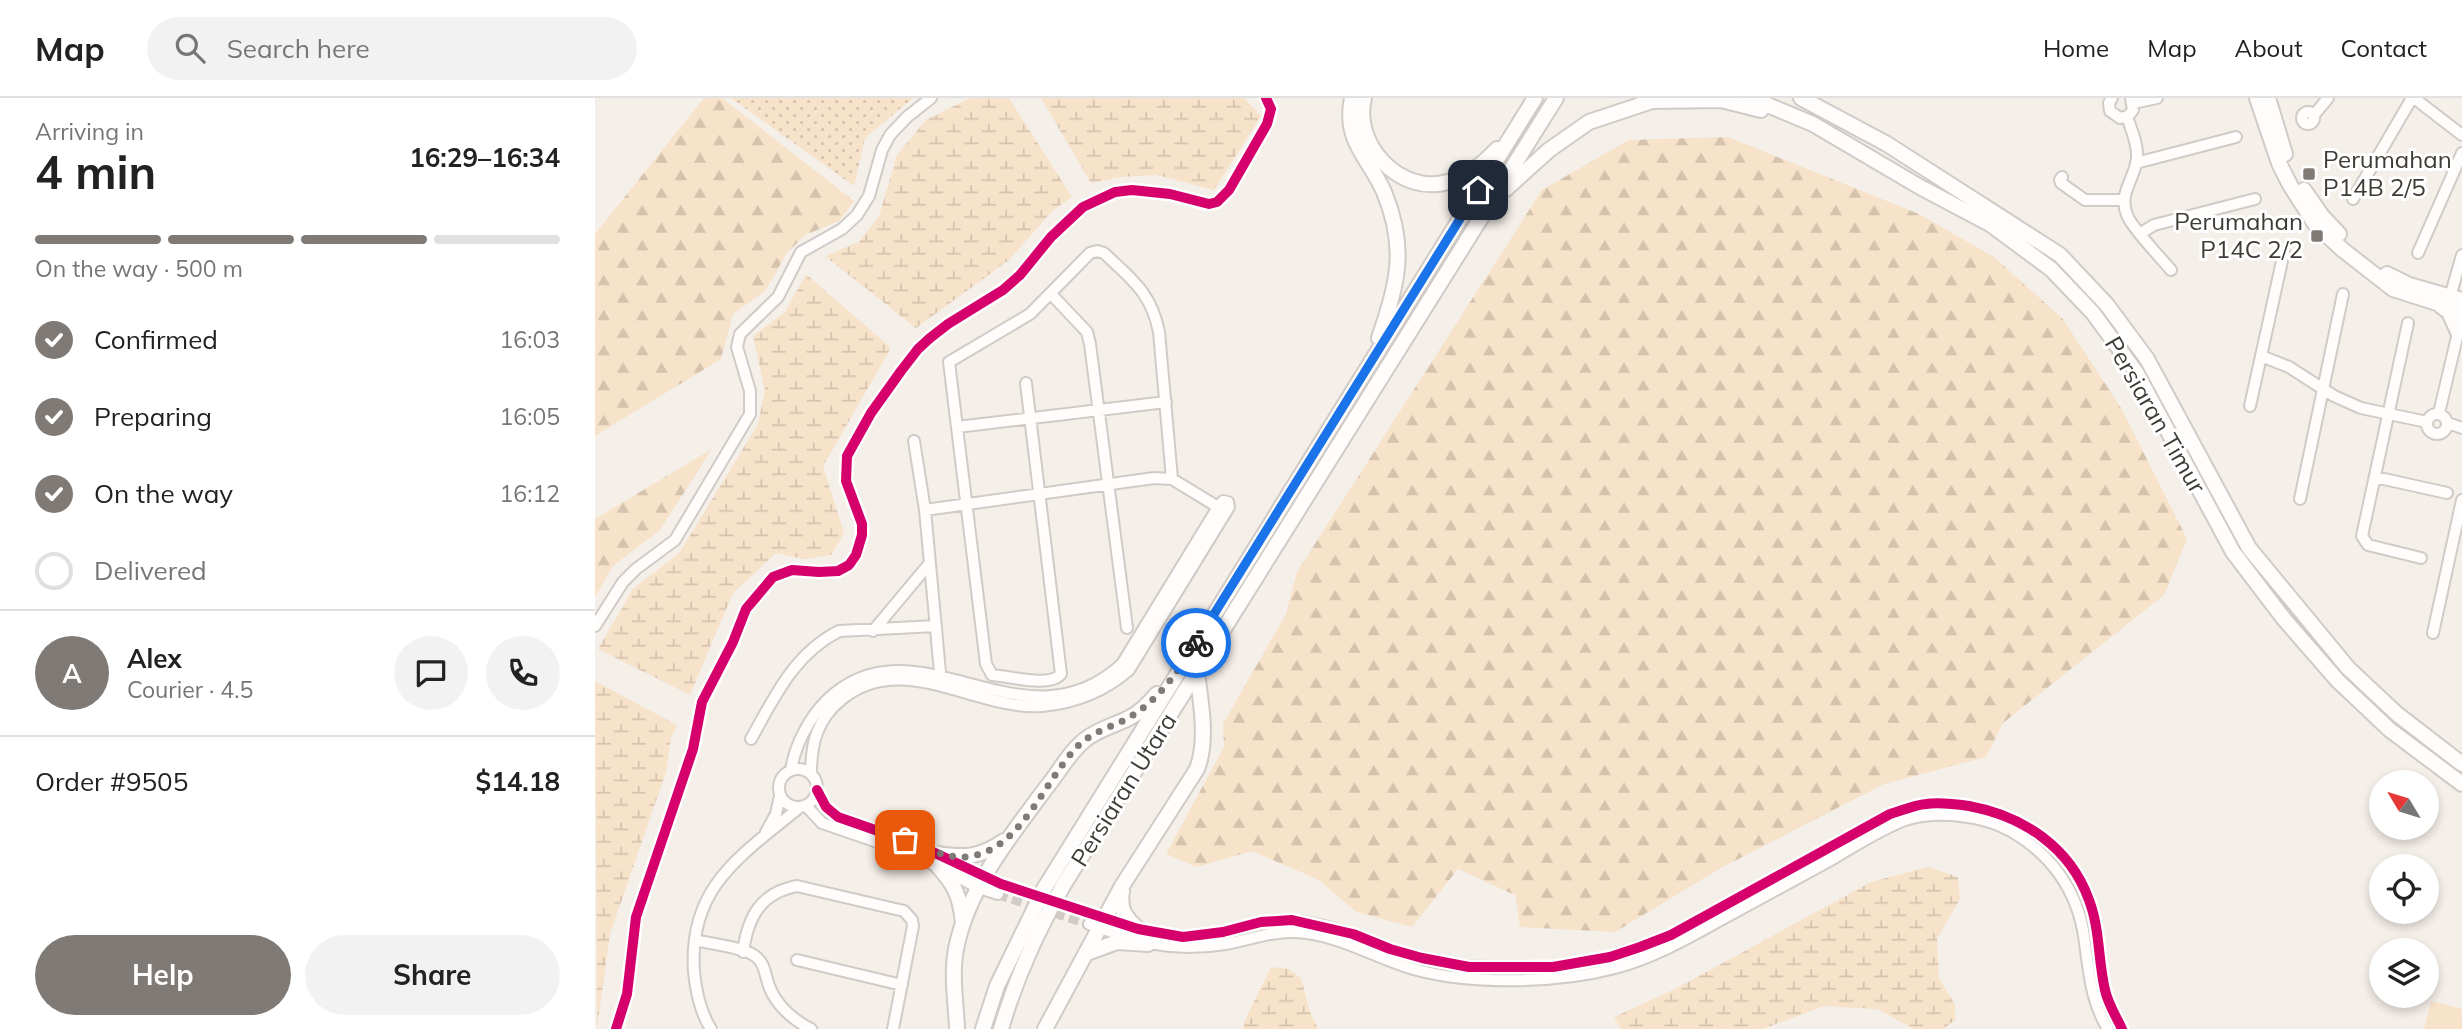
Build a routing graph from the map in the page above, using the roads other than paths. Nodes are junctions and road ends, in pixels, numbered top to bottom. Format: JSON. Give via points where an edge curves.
{"nodes":[{"id":1,"x":931,"y":98,"type":"edge"},
{"id":2,"x":1266,"y":98,"type":"edge"},
{"id":3,"x":1352,"y":98,"type":"edge"},
{"id":4,"x":1364,"y":98,"type":"edge"},
{"id":5,"x":1535,"y":98,"type":"edge"},
{"id":6,"x":1556,"y":98,"type":"edge"},
{"id":7,"x":1751,"y":98,"type":"edge"},
{"id":8,"x":1801,"y":98,"type":"edge"},
{"id":9,"x":2098,"y":98,"type":"edge"},
{"id":10,"x":2157,"y":98,"type":"edge"},
{"id":11,"x":2327,"y":98,"type":"edge"},
{"id":12,"x":2413,"y":98,"type":"edge"},
{"id":13,"x":2259,"y":99,"type":"edge"},
{"id":14,"x":2132,"y":100,"type":"edge"},
{"id":15,"x":2111,"y":101,"type":"edge"},
{"id":16,"x":2314,"y":115,"type":"dead end"},
{"id":17,"x":2127,"y":116,"type":"junction"},
{"id":18,"x":1814,"y":124,"type":"junction"},
{"id":19,"x":1515,"y":130,"type":"junction"},
{"id":20,"x":2462,"y":135,"type":"edge"},
{"id":21,"x":2237,"y":137,"type":"dead end"},
{"id":22,"x":2462,"y":153,"type":"edge"},
{"id":23,"x":2136,"y":163,"type":"junction"},
{"id":24,"x":2062,"y":177,"type":"dead end"},
{"id":25,"x":2353,"y":199,"type":"dead end"},
{"id":26,"x":2124,"y":200,"type":"junction"},
{"id":27,"x":2255,"y":200,"type":"dead end"},
{"id":28,"x":1490,"y":206,"type":"junction"},
{"id":29,"x":2141,"y":233,"type":"junction"},
{"id":30,"x":2284,"y":252,"type":"dead end"},
{"id":31,"x":2418,"y":253,"type":"dead end"},
{"id":32,"x":2462,"y":255,"type":"edge"},
{"id":33,"x":2171,"y":270,"type":"dead end"},
{"id":34,"x":1051,"y":294,"type":"junction"},
{"id":35,"x":2343,"y":294,"type":"dead end"},
{"id":36,"x":2457,"y":295,"type":"edge"},
{"id":37,"x":2441,"y":305,"type":"junction"},
{"id":38,"x":2462,"y":314,"type":"edge"},
{"id":39,"x":2408,"y":323,"type":"dead end"},
{"id":40,"x":2460,"y":330,"type":"edge"},
{"id":41,"x":2261,"y":356,"type":"junction"},
{"id":42,"x":1370,"y":366,"type":"junction"},
{"id":43,"x":1026,"y":383,"type":"dead end"},
{"id":44,"x":2323,"y":390,"type":"junction"},
{"id":45,"x":1166,"y":402,"type":"junction"},
{"id":46,"x":2250,"y":406,"type":"dead end"},
{"id":47,"x":1099,"y":410,"type":"junction"},
{"id":48,"x":2388,"y":414,"type":"junction"},
{"id":49,"x":2439,"y":414,"type":"junction"},
{"id":50,"x":1031,"y":417,"type":"junction"},
{"id":51,"x":2427,"y":422,"type":"junction"},
{"id":52,"x":2448,"y":423,"type":"junction"},
{"id":53,"x":957,"y":427,"type":"junction"},
{"id":54,"x":2462,"y":428,"type":"edge"},
{"id":55,"x":914,"y":441,"type":"dead end"},
{"id":56,"x":2375,"y":477,"type":"junction"},
{"id":57,"x":1172,"y":480,"type":"junction"},
{"id":58,"x":1107,"y":486,"type":"junction"},
{"id":59,"x":1039,"y":492,"type":"junction"},
{"id":60,"x":2447,"y":493,"type":"dead end"},
{"id":61,"x":2300,"y":499,"type":"dead end"},
{"id":62,"x":2462,"y":501,"type":"edge"},
{"id":63,"x":968,"y":504,"type":"junction"},
{"id":64,"x":925,"y":510,"type":"junction"},
{"id":65,"x":2421,"y":558,"type":"dead end"},
{"id":66,"x":929,"y":564,"type":"junction"},
{"id":67,"x":595,"y":626,"type":"edge"},
{"id":68,"x":936,"y":626,"type":"junction"},
{"id":69,"x":1127,"y":628,"type":"dead end"},
{"id":70,"x":873,"y":631,"type":"junction"},
{"id":71,"x":2433,"y":633,"type":"dead end"},
{"id":72,"x":1180,"y":670,"type":"junction"},
{"id":73,"x":1197,"y":673,"type":"junction"},
{"id":74,"x":941,"y":682,"type":"junction"},
{"id":75,"x":751,"y":739,"type":"dead end"},
{"id":76,"x":2462,"y":764,"type":"edge"},
{"id":77,"x":791,"y":770,"type":"junction"},
{"id":78,"x":811,"y":774,"type":"junction"},
{"id":79,"x":2462,"y":784,"type":"edge"},
{"id":80,"x":817,"y":790,"type":"junction"},
{"id":81,"x":780,"y":796,"type":"junction"},
{"id":82,"x":803,"y":806,"type":"junction"},
{"id":83,"x":762,"y":837,"type":"junction"},
{"id":84,"x":1009,"y":838,"type":"junction"},
{"id":85,"x":936,"y":859,"type":"junction"},
{"id":86,"x":982,"y":882,"type":"junction"},
{"id":87,"x":1122,"y":886,"type":"junction"},
{"id":88,"x":1000,"y":889,"type":"tunnel mouth"},
{"id":89,"x":1097,"y":921,"type":"junction"},
{"id":90,"x":963,"y":925,"type":"junction"},
{"id":91,"x":1138,"y":929,"type":"junction"},
{"id":92,"x":695,"y":940,"type":"junction"},
{"id":93,"x":1148,"y":944,"type":"junction"},
{"id":94,"x":743,"y":952,"type":"junction"},
{"id":95,"x":1087,"y":953,"type":"junction"},
{"id":96,"x":797,"y":960,"type":"dead end"},
{"id":97,"x":902,"y":985,"type":"junction"},
{"id":98,"x":2101,"y":1017,"type":"junction"},
{"id":99,"x":702,"y":1023,"type":"edge"},
{"id":100,"x":616,"y":1029,"type":"edge"},
{"id":101,"x":711,"y":1029,"type":"edge"},
{"id":102,"x":811,"y":1029,"type":"edge"},
{"id":103,"x":893,"y":1029,"type":"edge"},
{"id":104,"x":957,"y":1029,"type":"edge"},
{"id":105,"x":983,"y":1029,"type":"edge"},
{"id":106,"x":1001,"y":1029,"type":"edge"},
{"id":107,"x":1045,"y":1029,"type":"edge"},
{"id":108,"x":2098,"y":1029,"type":"edge"},
{"id":109,"x":2108,"y":1029,"type":"edge"},
{"id":110,"x":2122,"y":1029,"type":"edge"}],
"edges":[{"from":1,"to":67,"type":"street","via":[[890,135],[869,196],[857,215],[801,252],[778,297],[740,334],[737,347],[750,391],[750,414],[675,540],[630,575]]},
{"from":2,"to":100,"type":"street","via":[[1271,110],[1267,124],[1223,198],[1209,204],[1132,190],[1115,192],[1083,207],[1003,290],[918,349],[871,413],[845,468],[862,524],[856,555],[838,570],[792,570],[773,577],[746,609],[702,702],[693,749],[636,917],[627,993]]},
{"from":3,"to":42,"type":"main road","via":[[1353,137],[1387,199],[1399,257],[1393,298]]},
{"from":4,"to":19,"type":"main road","via":[[1364,122],[1373,149],[1391,170],[1416,182],[1448,183],[1462,176],[1478,167]]},
{"from":5,"to":19,"type":"main road","name":"Persiaran Utara"},
{"from":6,"to":28,"type":"main road","name":"Persiaran Utara"},
{"from":7,"to":18,"type":"main road","name":"Persiaran Timur"},
{"from":8,"to":76,"type":"main road","name":"Persiaran Timur","via":[[1896,150],[2060,255],[2107,304],[2147,359],[2249,548],[2348,668],[2397,715]]},
{"from":9,"to":15,"type":"street"},
{"from":10,"to":14,"type":"street"},
{"from":11,"to":16,"type":"street"},
{"from":12,"to":20,"type":"street"},
{"from":12,"to":25,"type":"street"},
{"from":13,"to":36,"type":"main road","via":[[2297,180],[2350,245],[2387,275],[2409,285]]},
{"from":13,"to":37,"type":"main road","via":[[2279,163],[2315,224],[2382,282]]},
{"from":14,"to":17,"type":"street","via":[[2133,110]]},
{"from":15,"to":17,"type":"street","via":[[2113,115]]},
{"from":17,"to":23,"type":"street","via":[[2137,146]]},
{"from":18,"to":28,"type":"main road","via":[[1721,100],[1652,101],[1589,122],[1535,163]]},
{"from":18,"to":79,"type":"main road","name":"Persiaran Timur","via":[[1990,224],[2051,269],[2085,304],[2136,372],[2233,552],[2284,619],[2338,681],[2390,730]]},
{"from":19,"to":42,"type":"main road","name":"Persiaran Utara"},
{"from":21,"to":23,"type":"street"},
{"from":22,"to":31,"type":"street"},
{"from":23,"to":26,"type":"street"},
{"from":24,"to":26,"type":"street","via":[[2061,183],[2085,200]]},
{"from":26,"to":29,"type":"street","via":[[2127,216]]},
{"from":27,"to":29,"type":"street","via":[[2154,225]]},
{"from":28,"to":73,"type":"main road","name":"Persiaran Utara"},
{"from":29,"to":33,"type":"street"},
{"from":30,"to":41,"type":"street"},
{"from":32,"to":36,"type":"street"},
{"from":34,"to":45,"type":"street","via":[[1090,253],[1104,253],[1144,292],[1155,311]]},
{"from":34,"to":47,"type":"street","via":[[1087,332]]},
{"from":34,"to":53,"type":"street","via":[[1030,314],[949,362]]},
{"from":35,"to":44,"type":"street"},
{"from":37,"to":38,"type":"main road"},
{"from":37,"to":40,"type":"main road"},
{"from":38,"to":40,"type":"street"},
{"from":39,"to":48,"type":"street"},
{"from":40,"to":49,"type":"street"},
{"from":41,"to":44,"type":"street","via":[[2289,367]]},
{"from":41,"to":46,"type":"street"},
{"from":42,"to":72,"type":"main road","name":"Persiaran Utara"},
{"from":43,"to":50,"type":"street"},
{"from":44,"to":48,"type":"street","via":[[2361,408]]},
{"from":44,"to":61,"type":"street"},
{"from":45,"to":47,"type":"street"},
{"from":45,"to":57,"type":"street"},
{"from":47,"to":50,"type":"street"},
{"from":47,"to":58,"type":"street"},
{"from":48,"to":51,"type":"street"},
{"from":48,"to":56,"type":"street"},
{"from":49,"to":51,"type":"street"},
{"from":49,"to":52,"type":"street"},
{"from":50,"to":53,"type":"street"},
{"from":50,"to":59,"type":"street"},
{"from":51,"to":52,"type":"street","via":[[2437,434]]},
{"from":52,"to":54,"type":"street"},
{"from":53,"to":63,"type":"street"},
{"from":55,"to":64,"type":"street"},
{"from":56,"to":60,"type":"street"},
{"from":56,"to":65,"type":"street","via":[[2363,542]]},
{"from":57,"to":58,"type":"street","via":[[1154,478]]},
{"from":57,"to":74,"type":"street","via":[[1218,507],[1122,664],[1101,680],[1064,695],[1040,698]]},
{"from":58,"to":59,"type":"street"},
{"from":58,"to":69,"type":"street"},
{"from":59,"to":63,"type":"street"},
{"from":59,"to":63,"type":"street","via":[[1061,666],[1061,674],[1053,680],[1023,680],[989,672]]},
{"from":62,"to":71,"type":"street"},
{"from":63,"to":64,"type":"street"},
{"from":64,"to":66,"type":"street"},
{"from":66,"to":68,"type":"street"},
{"from":66,"to":70,"type":"street"},
{"from":68,"to":70,"type":"street"},
{"from":68,"to":74,"type":"street"},
{"from":70,"to":75,"type":"street","via":[[839,631],[802,658]]},
{"from":72,"to":84,"type":"main road","via":[[1146,706],[1076,748]]},
{"from":72,"to":105,"type":"main road","name":"Persiaran Utara","via":[[1044,889],[997,986]]},
{"from":73,"to":87,"type":"main road","via":[[1203,754]]},
{"from":73,"to":106,"type":"main road","name":"Persiaran Utara","via":[[1039,926]]},
{"from":74,"to":77,"type":"street","via":[[922,672],[892,670],[870,673],[847,684],[811,721]]},
{"from":74,"to":78,"type":"street","via":[[895,679],[850,693],[816,730]]},
{"from":77,"to":78,"type":"street"},
{"from":77,"to":81,"type":"street","via":[[779,783]]},
{"from":78,"to":80,"type":"street"},
{"from":80,"to":82,"type":"street","via":[[814,799]]},
{"from":80,"to":85,"type":"street","via":[[838,817],[909,842]]},
{"from":81,"to":82,"type":"street","via":[[786,804]]},
{"from":81,"to":83,"type":"street","via":[[776,814]]},
{"from":82,"to":83,"type":"street"},
{"from":82,"to":85,"type":"street","via":[[822,822]]},
{"from":83,"to":92,"type":"street","via":[[720,876],[706,899]]},
{"from":84,"to":85,"type":"main road","via":[[976,856]]},
{"from":84,"to":86,"type":"main road"},
{"from":85,"to":86,"type":"street"},
{"from":85,"to":90,"type":"main road","via":[[961,901]]},
{"from":86,"to":88,"type":"street"},
{"from":86,"to":90,"type":"main road"},
{"from":87,"to":89,"type":"main road"},
{"from":87,"to":91,"type":"main road","via":[[1122,911]]},
{"from":89,"to":91,"type":"street"},
{"from":89,"to":93,"type":"street"},
{"from":89,"to":95,"type":"main road"},
{"from":90,"to":104,"type":"main road","via":[[954,966]]},
{"from":91,"to":110,"type":"street","via":[[1183,937],[1292,920],[1456,966],[1553,967],[1611,957],[1671,934],[1890,814],[1926,804],[1954,804],[1986,809],[2030,828],[2057,848],[2077,873],[2098,932],[2105,991]]},
{"from":92,"to":94,"type":"street"},
{"from":92,"to":99,"type":"street"},
{"from":93,"to":95,"type":"main road","via":[[1117,942]]},
{"from":93,"to":98,"type":"street","via":[[1180,949],[1227,944],[1265,933],[1296,932],[1325,936],[1417,970],[1455,977],[1556,979],[1643,959],[1674,946],[1906,820],[1960,816],[2007,829],[2048,857],[2056,868],[2078,910],[2092,994]]},
{"from":94,"to":97,"type":"street","via":[[755,911],[770,896],[797,886],[908,915],[913,926]]},
{"from":94,"to":102,"type":"street","via":[[760,961],[778,1003]]},
{"from":95,"to":107,"type":"main road"},
{"from":96,"to":97,"type":"street"},
{"from":97,"to":103,"type":"street"},
{"from":98,"to":108,"type":"street"},
{"from":98,"to":109,"type":"street"},
{"from":99,"to":101,"type":"street"}]}
